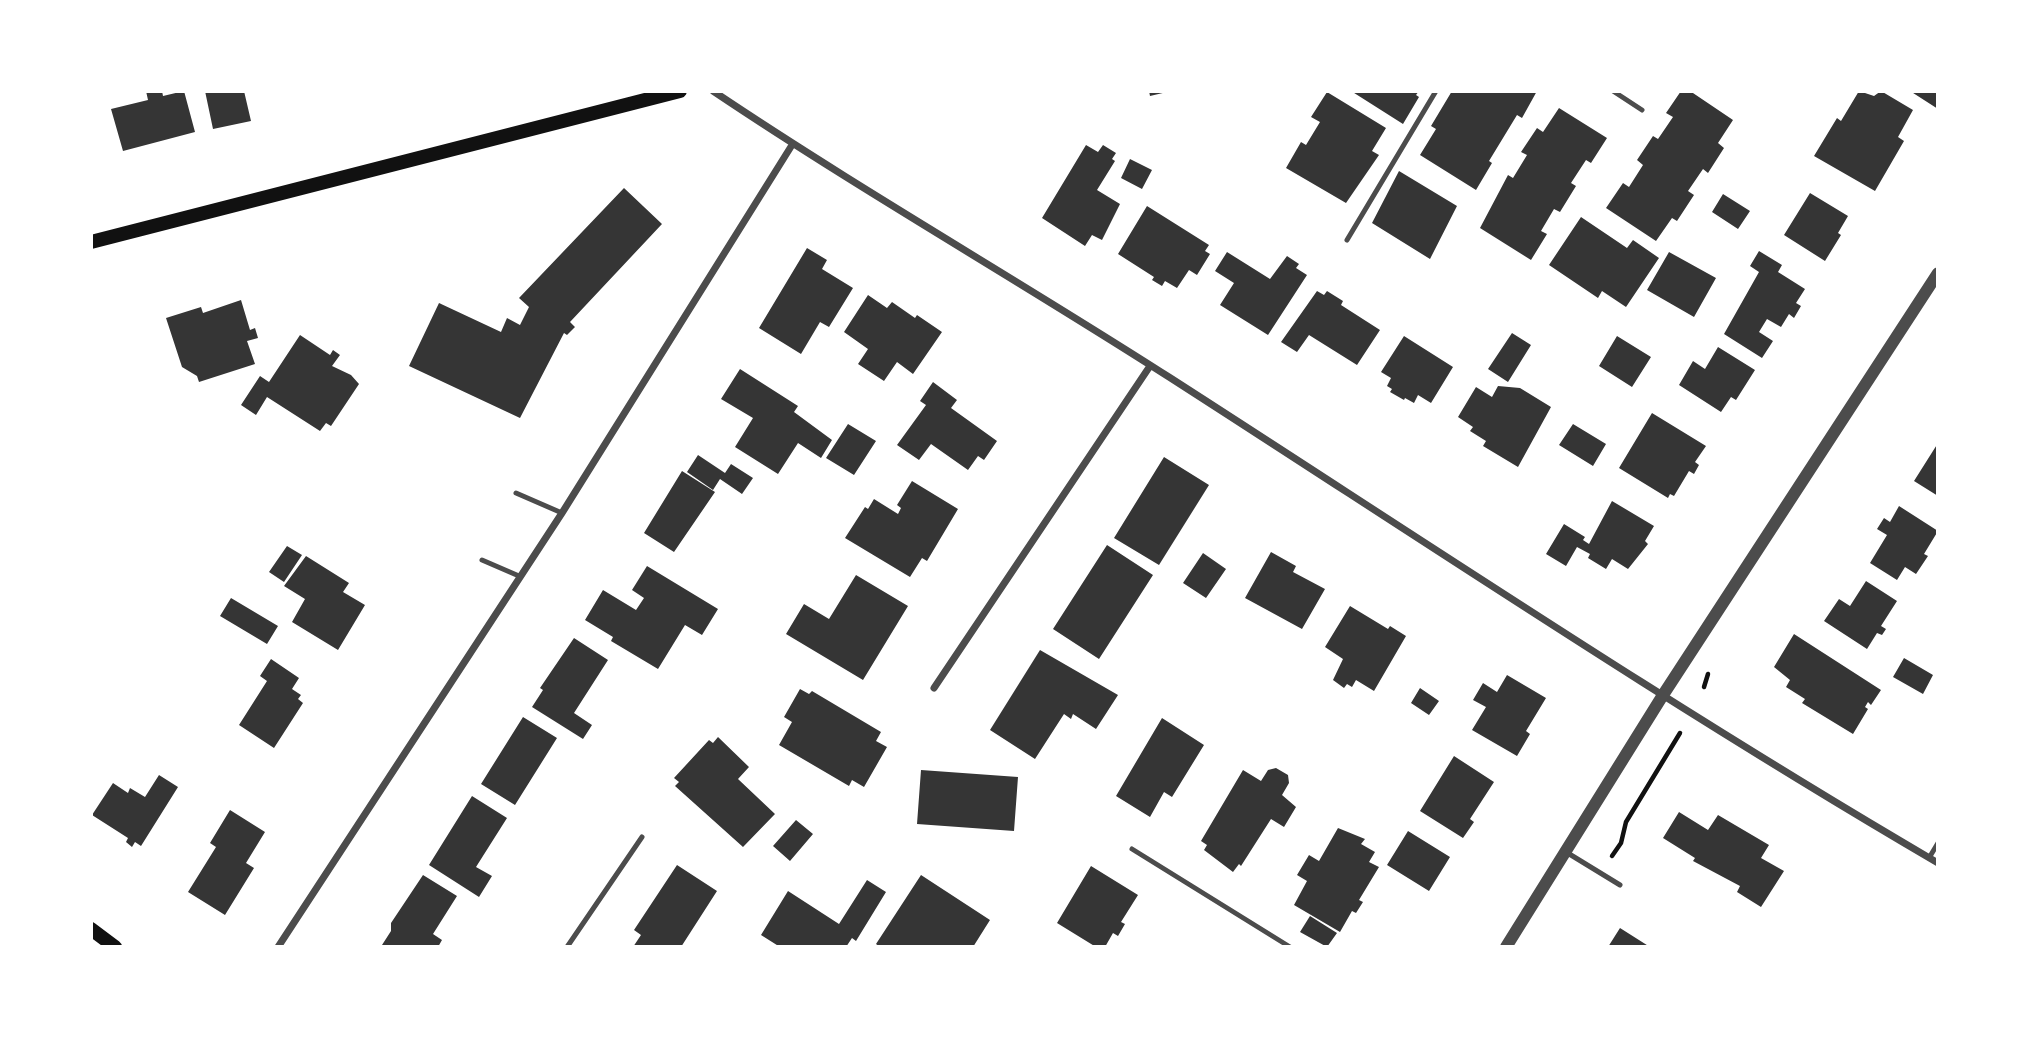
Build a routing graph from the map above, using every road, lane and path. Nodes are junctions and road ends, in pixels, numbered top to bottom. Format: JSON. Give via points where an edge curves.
{"nodes":[{"id":1,"x":680,"y":91,"type":"edge"},
{"id":2,"x":713,"y":91,"type":"edge"},
{"id":3,"x":1436,"y":91,"type":"edge"},
{"id":4,"x":1613,"y":91,"type":"edge"},
{"id":5,"x":1642,"y":110,"type":"dead end"},
{"id":6,"x":792,"y":145,"type":"junction"},
{"id":7,"x":1347,"y":240,"type":"dead end"},
{"id":8,"x":91,"y":242,"type":"edge"},
{"id":9,"x":1938,"y":274,"type":"edge"},
{"id":10,"x":1150,"y":366,"type":"junction"},
{"id":11,"x":516,"y":493,"type":"dead end"},
{"id":12,"x":562,"y":513,"type":"junction"},
{"id":13,"x":482,"y":560,"type":"dead end"},
{"id":14,"x":519,"y":576,"type":"junction"},
{"id":15,"x":933,"y":688,"type":"dead end"},
{"id":16,"x":1663,"y":695,"type":"junction"},
{"id":17,"x":1680,"y":733,"type":"dead end"},
{"id":18,"x":642,"y":837,"type":"dead end"},
{"id":19,"x":1938,"y":843,"type":"edge"},
{"id":20,"x":1132,"y":849,"type":"dead end"},
{"id":21,"x":1566,"y":852,"type":"junction"},
{"id":22,"x":1929,"y":858,"type":"junction"},
{"id":23,"x":1610,"y":860,"type":"dead end"},
{"id":24,"x":1938,"y":863,"type":"edge"},
{"id":25,"x":1620,"y":885,"type":"dead end"},
{"id":26,"x":91,"y":929,"type":"edge"},
{"id":27,"x":115,"y":947,"type":"edge"},
{"id":28,"x":278,"y":947,"type":"edge"},
{"id":29,"x":567,"y":947,"type":"edge"},
{"id":30,"x":1290,"y":947,"type":"edge"},
{"id":31,"x":1506,"y":947,"type":"edge"}],
"edges":[{"from":1,"to":8,"type":"main road"},
{"from":2,"to":6,"type":"street"},
{"from":3,"to":7,"type":"lane"},
{"from":4,"to":5,"type":"lane"},
{"from":6,"to":10,"type":"street"},
{"from":6,"to":12,"type":"street"},
{"from":9,"to":16,"type":"street"},
{"from":10,"to":15,"type":"street"},
{"from":10,"to":16,"type":"street"},
{"from":11,"to":12,"type":"lane"},
{"from":12,"to":14,"type":"street"},
{"from":13,"to":14,"type":"lane"},
{"from":14,"to":28,"type":"street"},
{"from":16,"to":21,"type":"street"},
{"from":16,"to":22,"type":"street"},
{"from":17,"to":23,"type":"path","via":[[1626,822]]},
{"from":18,"to":29,"type":"lane"},
{"from":19,"to":22,"type":"lane"},
{"from":20,"to":30,"type":"lane"},
{"from":21,"to":25,"type":"lane"},
{"from":21,"to":31,"type":"street"},
{"from":22,"to":24,"type":"street"},
{"from":26,"to":27,"type":"main road"}]}
